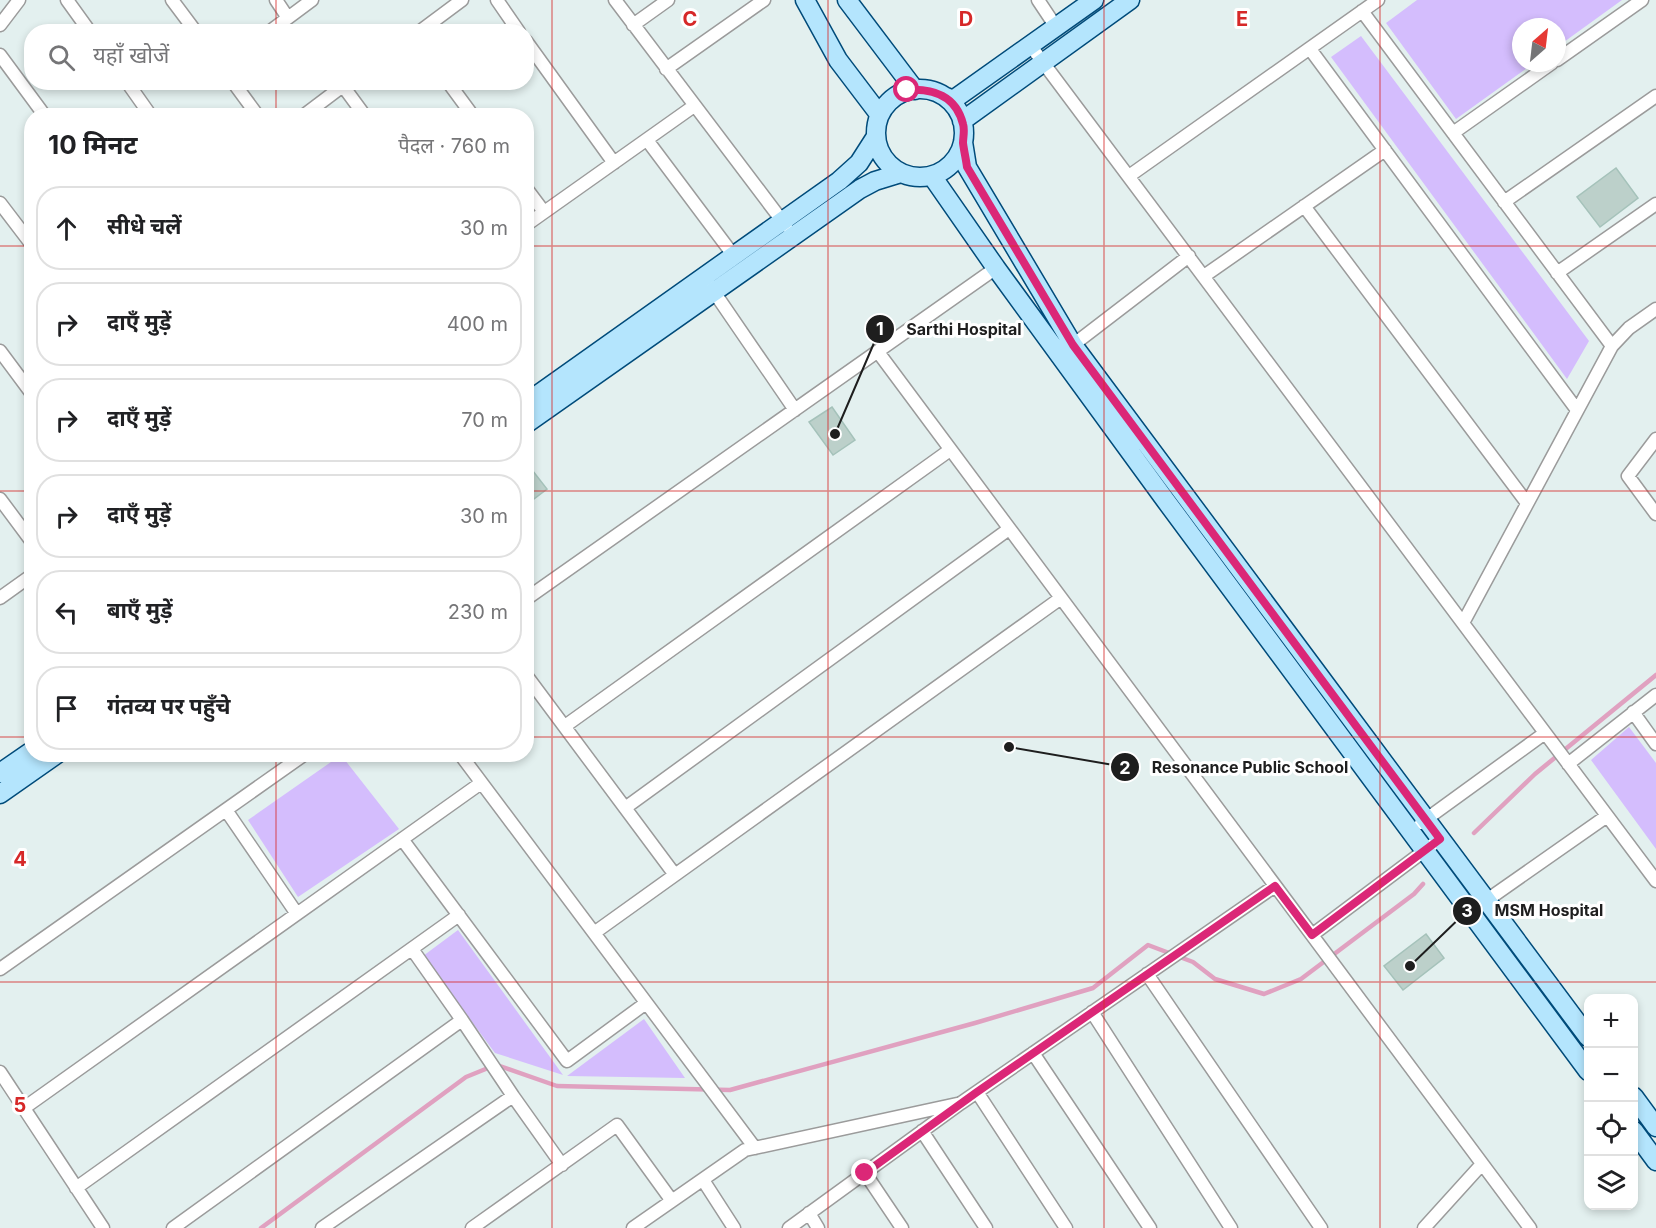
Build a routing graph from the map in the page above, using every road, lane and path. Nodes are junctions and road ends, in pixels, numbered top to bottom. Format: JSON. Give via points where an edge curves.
{"nodes":[{"id":1,"x":19,"y":0,"type":"edge"},
{"id":2,"x":67,"y":0,"type":"edge"},
{"id":3,"x":172,"y":0,"type":"edge"},
{"id":4,"x":276,"y":0,"type":"edge"},
{"id":5,"x":312,"y":0,"type":"edge"},
{"id":6,"x":462,"y":0,"type":"edge"},
{"id":7,"x":496,"y":0,"type":"edge"},
{"id":8,"x":615,"y":0,"type":"edge"},
{"id":9,"x":668,"y":0,"type":"edge"},
{"id":10,"x":764,"y":0,"type":"edge"},
{"id":11,"x":805,"y":0,"type":"edge"},
{"id":12,"x":849,"y":0,"type":"edge"},
{"id":13,"x":1038,"y":0,"type":"edge"},
{"id":14,"x":1094,"y":0,"type":"edge"},
{"id":15,"x":1130,"y":0,"type":"edge"},
{"id":16,"x":1378,"y":0,"type":"edge"},
{"id":17,"x":1642,"y":0,"type":"edge"},
{"id":18,"x":1362,"y":11,"type":"junction"},
{"id":19,"x":288,"y":18,"type":"junction"},
{"id":20,"x":84,"y":24,"type":"edge"},
{"id":21,"x":190,"y":24,"type":"edge"},
{"id":22,"x":280,"y":24,"type":"edge"},
{"id":23,"x":429,"y":24,"type":"edge"},
{"id":24,"x":513,"y":24,"type":"edge"},
{"id":25,"x":633,"y":25,"type":"junction"},
{"id":26,"x":0,"y":26,"type":"edge"},
{"id":27,"x":1056,"y":27,"type":"junction"},
{"id":28,"x":1030,"y":45,"type":"junction"},
{"id":29,"x":1310,"y":49,"type":"junction"},
{"id":30,"x":534,"y":52,"type":"edge"},
{"id":31,"x":1566,"y":54,"type":"edge"},
{"id":32,"x":0,"y":56,"type":"edge"},
{"id":33,"x":1042,"y":62,"type":"junction"},
{"id":34,"x":666,"y":69,"type":"junction"},
{"id":35,"x":1539,"y":72,"type":"edge"},
{"id":36,"x":24,"y":88,"type":"edge"},
{"id":37,"x":26,"y":90,"type":"edge"},
{"id":38,"x":133,"y":90,"type":"edge"},
{"id":39,"x":240,"y":90,"type":"edge"},
{"id":40,"x":338,"y":90,"type":"edge"},
{"id":41,"x":350,"y":90,"type":"edge"},
{"id":42,"x":454,"y":90,"type":"edge"},
{"id":43,"x":915,"y":90,"type":"junction"},
{"id":44,"x":1656,"y":96,"type":"edge"},
{"id":45,"x":946,"y":97,"type":"junction"},
{"id":46,"x":694,"y":106,"type":"junction"},
{"id":47,"x":39,"y":108,"type":"edge"},
{"id":48,"x":145,"y":108,"type":"edge"},
{"id":49,"x":252,"y":108,"type":"edge"},
{"id":50,"x":314,"y":108,"type":"edge"},
{"id":51,"x":360,"y":108,"type":"edge"},
{"id":52,"x":467,"y":108,"type":"edge"},
{"id":53,"x":879,"y":114,"type":"junction"},
{"id":54,"x":962,"y":121,"type":"junction"},
{"id":55,"x":1453,"y":133,"type":"junction"},
{"id":56,"x":875,"y":138,"type":"junction"},
{"id":57,"x":647,"y":140,"type":"junction"},
{"id":58,"x":963,"y":142,"type":"junction"},
{"id":59,"x":1384,"y":150,"type":"junction"},
{"id":60,"x":614,"y":163,"type":"junction"},
{"id":61,"x":901,"y":173,"type":"junction"},
{"id":62,"x":932,"y":176,"type":"junction"},
{"id":63,"x":1129,"y":176,"type":"junction"},
{"id":64,"x":534,"y":199,"type":"edge"},
{"id":65,"x":1504,"y":201,"type":"junction"},
{"id":66,"x":0,"y":204,"type":"edge"},
{"id":67,"x":1656,"y":204,"type":"edge"},
{"id":68,"x":1305,"y":206,"type":"junction"},
{"id":69,"x":544,"y":212,"type":"junction"},
{"id":70,"x":534,"y":219,"type":"edge"},
{"id":71,"x":788,"y":229,"type":"junction"},
{"id":72,"x":24,"y":235,"type":"edge"},
{"id":73,"x":734,"y":256,"type":"junction"},
{"id":74,"x":1189,"y":256,"type":"junction"},
{"id":75,"x":996,"y":268,"type":"junction"},
{"id":76,"x":1557,"y":273,"type":"junction"},
{"id":77,"x":1204,"y":276,"type":"junction"},
{"id":78,"x":709,"y":285,"type":"junction"},
{"id":79,"x":1656,"y":309,"type":"edge"},
{"id":80,"x":1073,"y":345,"type":"junction"},
{"id":81,"x":1612,"y":346,"type":"junction"},
{"id":82,"x":0,"y":351,"type":"edge"},
{"id":83,"x":878,"y":352,"type":"junction"},
{"id":84,"x":24,"y":383,"type":"edge"},
{"id":85,"x":534,"y":398,"type":"edge"},
{"id":86,"x":795,"y":410,"type":"junction"},
{"id":87,"x":1577,"y":410,"type":"junction"},
{"id":88,"x":534,"y":418,"type":"edge"},
{"id":89,"x":1656,"y":439,"type":"edge"},
{"id":90,"x":950,"y":450,"type":"junction"},
{"id":91,"x":0,"y":499,"type":"edge"},
{"id":92,"x":1527,"y":503,"type":"junction"},
{"id":93,"x":1656,"y":514,"type":"edge"},
{"id":94,"x":1009,"y":529,"type":"junction"},
{"id":95,"x":24,"y":531,"type":"edge"},
{"id":96,"x":24,"y":581,"type":"edge"},
{"id":97,"x":534,"y":593,"type":"edge"},
{"id":98,"x":0,"y":598,"type":"edge"},
{"id":99,"x":1061,"y":598,"type":"junction"},
{"id":100,"x":1463,"y":623,"type":"junction"},
{"id":101,"x":534,"y":685,"type":"edge"},
{"id":102,"x":1656,"y":694,"type":"edge"},
{"id":103,"x":1634,"y":712,"type":"junction"},
{"id":104,"x":565,"y":726,"type":"junction"},
{"id":105,"x":1545,"y":733,"type":"junction"},
{"id":106,"x":1656,"y":744,"type":"edge"},
{"id":107,"x":24,"y":756,"type":"edge"},
{"id":108,"x":1563,"y":756,"type":"junction"},
{"id":109,"x":46,"y":762,"type":"edge"},
{"id":110,"x":294,"y":762,"type":"edge"},
{"id":111,"x":466,"y":762,"type":"edge"},
{"id":112,"x":0,"y":773,"type":"edge"},
{"id":113,"x":481,"y":783,"type":"junction"},
{"id":114,"x":0,"y":794,"type":"edge"},
{"id":115,"x":625,"y":808,"type":"junction"},
{"id":116,"x":226,"y":810,"type":"junction"},
{"id":117,"x":1607,"y":816,"type":"junction"},
{"id":118,"x":1426,"y":820,"type":"junction"},
{"id":119,"x":1410,"y":831,"type":"junction"},
{"id":120,"x":402,"y":839,"type":"junction"},
{"id":121,"x":1440,"y":839,"type":"junction"},
{"id":122,"x":1425,"y":850,"type":"junction"},
{"id":123,"x":675,"y":875,"type":"junction"},
{"id":124,"x":1656,"y":881,"type":"edge"},
{"id":125,"x":1275,"y":886,"type":"junction"},
{"id":126,"x":1486,"y":901,"type":"junction"},
{"id":127,"x":1470,"y":912,"type":"junction"},
{"id":128,"x":297,"y":914,"type":"junction"},
{"id":129,"x":459,"y":915,"type":"junction"},
{"id":130,"x":594,"y":933,"type":"junction"},
{"id":131,"x":1312,"y":935,"type":"junction"},
{"id":132,"x":412,"y":949,"type":"junction"},
{"id":133,"x":0,"y":969,"type":"edge"},
{"id":134,"x":1147,"y":974,"type":"junction"},
{"id":135,"x":646,"y":1003,"type":"junction"},
{"id":136,"x":1092,"y":1012,"type":"junction"},
{"id":137,"x":462,"y":1020,"type":"junction"},
{"id":138,"x":1584,"y":1032,"type":"edge"},
{"id":139,"x":1033,"y":1053,"type":"junction"},
{"id":140,"x":1584,"y":1066,"type":"edge"},
{"id":141,"x":0,"y":1072,"type":"edge"},
{"id":142,"x":977,"y":1092,"type":"junction"},
{"id":143,"x":513,"y":1096,"type":"junction"},
{"id":144,"x":1638,"y":1102,"type":"edge"},
{"id":145,"x":961,"y":1103,"type":"junction"},
{"id":146,"x":24,"y":1108,"type":"junction"},
{"id":147,"x":1656,"y":1127,"type":"edge"},
{"id":148,"x":922,"y":1131,"type":"junction"},
{"id":149,"x":1638,"y":1136,"type":"edge"},
{"id":150,"x":755,"y":1148,"type":"junction"},
{"id":151,"x":1656,"y":1161,"type":"edge"},
{"id":152,"x":1482,"y":1164,"type":"junction"},
{"id":153,"x":562,"y":1165,"type":"junction"},
{"id":154,"x":865,"y":1173,"type":"junction"},
{"id":155,"x":703,"y":1180,"type":"junction"},
{"id":156,"x":76,"y":1188,"type":"junction"},
{"id":157,"x":672,"y":1201,"type":"junction"},
{"id":158,"x":809,"y":1213,"type":"junction"},
{"id":159,"x":1315,"y":1225,"type":"edge"},
{"id":160,"x":103,"y":1228,"type":"edge"},
{"id":161,"x":173,"y":1228,"type":"edge"},
{"id":162,"x":322,"y":1228,"type":"edge"},
{"id":163,"x":472,"y":1228,"type":"edge"},
{"id":164,"x":633,"y":1228,"type":"edge"},
{"id":165,"x":734,"y":1228,"type":"edge"},
{"id":166,"x":789,"y":1228,"type":"edge"},
{"id":167,"x":819,"y":1228,"type":"edge"},
{"id":168,"x":902,"y":1228,"type":"edge"},
{"id":169,"x":986,"y":1228,"type":"edge"},
{"id":170,"x":1066,"y":1228,"type":"edge"},
{"id":171,"x":1150,"y":1228,"type":"edge"},
{"id":172,"x":1231,"y":1228,"type":"edge"},
{"id":173,"x":1424,"y":1228,"type":"edge"},
{"id":174,"x":1530,"y":1228,"type":"edge"}],
"edges":[{"from":1,"to":26,"type":"street"},
{"from":2,"to":20,"type":"street"},
{"from":3,"to":21,"type":"street"},
{"from":4,"to":19,"type":"street"},
{"from":5,"to":19,"type":"street"},
{"from":6,"to":23,"type":"street"},
{"from":7,"to":24,"type":"street"},
{"from":8,"to":25,"type":"street"},
{"from":9,"to":25,"type":"street"},
{"from":10,"to":34,"type":"street"},
{"from":11,"to":53,"type":"street","via":[[838,60]]},
{"from":12,"to":43,"type":"street"},
{"from":13,"to":27,"type":"street"},
{"from":14,"to":27,"type":"street"},
{"from":15,"to":33,"type":"street"},
{"from":16,"to":18,"type":"street"},
{"from":17,"to":31,"type":"street"},
{"from":18,"to":29,"type":"street"},
{"from":18,"to":55,"type":"street"},
{"from":19,"to":22,"type":"street"},
{"from":25,"to":34,"type":"street"},
{"from":27,"to":28,"type":"street"},
{"from":28,"to":33,"type":"street"},
{"from":28,"to":45,"type":"street","via":[[953,100]]},
{"from":29,"to":59,"type":"street"},
{"from":29,"to":63,"type":"street"},
{"from":30,"to":60,"type":"street"},
{"from":32,"to":36,"type":"street"},
{"from":33,"to":54,"type":"street"},
{"from":33,"to":63,"type":"street"},
{"from":34,"to":46,"type":"street"},
{"from":35,"to":55,"type":"street"},
{"from":37,"to":47,"type":"street"},
{"from":38,"to":48,"type":"street"},
{"from":39,"to":49,"type":"street"},
{"from":40,"to":50,"type":"street"},
{"from":41,"to":51,"type":"street"},
{"from":42,"to":52,"type":"street"},
{"from":43,"to":45,"type":"street"},
{"from":43,"to":53,"type":"street","via":[[893,97]]},
{"from":44,"to":65,"type":"street"},
{"from":45,"to":54,"type":"street"},
{"from":46,"to":57,"type":"street"},
{"from":46,"to":71,"type":"street"},
{"from":53,"to":56,"type":"street"},
{"from":54,"to":58,"type":"street"},
{"from":55,"to":65,"type":"street"},
{"from":56,"to":61,"type":"street","via":[[879,152]]},
{"from":56,"to":71,"type":"street","via":[[852,170]]},
{"from":57,"to":60,"type":"street"},
{"from":57,"to":73,"type":"street"},
{"from":58,"to":62,"type":"street","via":[[958,157],[946,170]]},
{"from":58,"to":80,"type":"street","via":[[967,167]]},
{"from":59,"to":68,"type":"street"},
{"from":59,"to":87,"type":"street"},
{"from":60,"to":69,"type":"street"},
{"from":61,"to":62,"type":"street"},
{"from":61,"to":71,"type":"street","via":[[875,181]]},
{"from":62,"to":75,"type":"street"},
{"from":63,"to":74,"type":"street"},
{"from":64,"to":69,"type":"street"},
{"from":65,"to":76,"type":"street"},
{"from":66,"to":72,"type":"street"},
{"from":67,"to":76,"type":"street"},
{"from":68,"to":77,"type":"street"},
{"from":68,"to":92,"type":"street"},
{"from":69,"to":70,"type":"street"},
{"from":71,"to":73,"type":"street"},
{"from":71,"to":78,"type":"street"},
{"from":73,"to":78,"type":"street"},
{"from":74,"to":77,"type":"street"},
{"from":74,"to":80,"type":"street"},
{"from":75,"to":83,"type":"street"},
{"from":75,"to":119,"type":"street"},
{"from":76,"to":81,"type":"street"},
{"from":77,"to":100,"type":"street"},
{"from":78,"to":85,"type":"street"},
{"from":78,"to":86,"type":"street"},
{"from":78,"to":88,"type":"street"},
{"from":79,"to":81,"type":"street"},
{"from":80,"to":118,"type":"street"},
{"from":81,"to":87,"type":"street"},
{"from":82,"to":84,"type":"street"},
{"from":83,"to":86,"type":"street"},
{"from":83,"to":90,"type":"street"},
{"from":86,"to":97,"type":"street"},
{"from":87,"to":92,"type":"street"},
{"from":89,"to":93,"type":"street","via":[[1628,476]]},
{"from":90,"to":94,"type":"street"},
{"from":90,"to":104,"type":"street"},
{"from":91,"to":95,"type":"street"},
{"from":92,"to":100,"type":"street"},
{"from":94,"to":99,"type":"street"},
{"from":94,"to":115,"type":"street"},
{"from":96,"to":98,"type":"street"},
{"from":99,"to":123,"type":"street"},
{"from":99,"to":125,"type":"street"},
{"from":100,"to":105,"type":"street"},
{"from":101,"to":104,"type":"street"},
{"from":102,"to":103,"type":"street"},
{"from":103,"to":106,"type":"street"},
{"from":103,"to":108,"type":"street"},
{"from":104,"to":115,"type":"street"},
{"from":105,"to":108,"type":"street"},
{"from":105,"to":118,"type":"street"},
{"from":107,"to":112,"type":"street"},
{"from":108,"to":117,"type":"street"},
{"from":109,"to":114,"type":"street"},
{"from":110,"to":116,"type":"street"},
{"from":111,"to":113,"type":"street"},
{"from":113,"to":120,"type":"street"},
{"from":113,"to":130,"type":"street"},
{"from":115,"to":123,"type":"street"},
{"from":116,"to":128,"type":"street"},
{"from":116,"to":133,"type":"street"},
{"from":117,"to":124,"type":"street"},
{"from":117,"to":126,"type":"street"},
{"from":118,"to":119,"type":"street"},
{"from":118,"to":121,"type":"street"},
{"from":119,"to":122,"type":"street"},
{"from":120,"to":128,"type":"street"},
{"from":120,"to":129,"type":"street"},
{"from":121,"to":122,"type":"street"},
{"from":121,"to":126,"type":"street"},
{"from":122,"to":127,"type":"street"},
{"from":122,"to":131,"type":"street"},
{"from":123,"to":130,"type":"street"},
{"from":125,"to":131,"type":"street"},
{"from":125,"to":134,"type":"street"},
{"from":126,"to":127,"type":"street"},
{"from":126,"to":138,"type":"street"},
{"from":127,"to":140,"type":"street"},
{"from":128,"to":146,"type":"street"},
{"from":129,"to":132,"type":"street"},
{"from":129,"to":135,"type":"street","via":[[567,1061]]},
{"from":130,"to":135,"type":"street"},
{"from":131,"to":152,"type":"street"},
{"from":132,"to":137,"type":"street"},
{"from":132,"to":156,"type":"street"},
{"from":134,"to":136,"type":"street"},
{"from":134,"to":159,"type":"street"},
{"from":135,"to":150,"type":"street"},
{"from":136,"to":139,"type":"street"},
{"from":136,"to":172,"type":"street"},
{"from":137,"to":143,"type":"street"},
{"from":137,"to":161,"type":"street"},
{"from":139,"to":142,"type":"street"},
{"from":139,"to":171,"type":"street"},
{"from":141,"to":146,"type":"street"},
{"from":142,"to":145,"type":"street"},
{"from":142,"to":170,"type":"street"},
{"from":143,"to":153,"type":"street"},
{"from":143,"to":162,"type":"street"},
{"from":144,"to":147,"type":"street"},
{"from":145,"to":148,"type":"street"},
{"from":145,"to":150,"type":"street"},
{"from":146,"to":156,"type":"street"},
{"from":148,"to":154,"type":"street"},
{"from":148,"to":169,"type":"street"},
{"from":149,"to":151,"type":"street"},
{"from":150,"to":155,"type":"street","via":[[745,1150]]},
{"from":152,"to":173,"type":"street"},
{"from":152,"to":174,"type":"street"},
{"from":153,"to":157,"type":"street","via":[[617,1125]]},
{"from":153,"to":163,"type":"street"},
{"from":154,"to":158,"type":"street"},
{"from":154,"to":168,"type":"street"},
{"from":155,"to":157,"type":"street"},
{"from":155,"to":165,"type":"street"},
{"from":156,"to":160,"type":"street"},
{"from":157,"to":164,"type":"street"},
{"from":158,"to":166,"type":"street"},
{"from":158,"to":167,"type":"street"}]}
